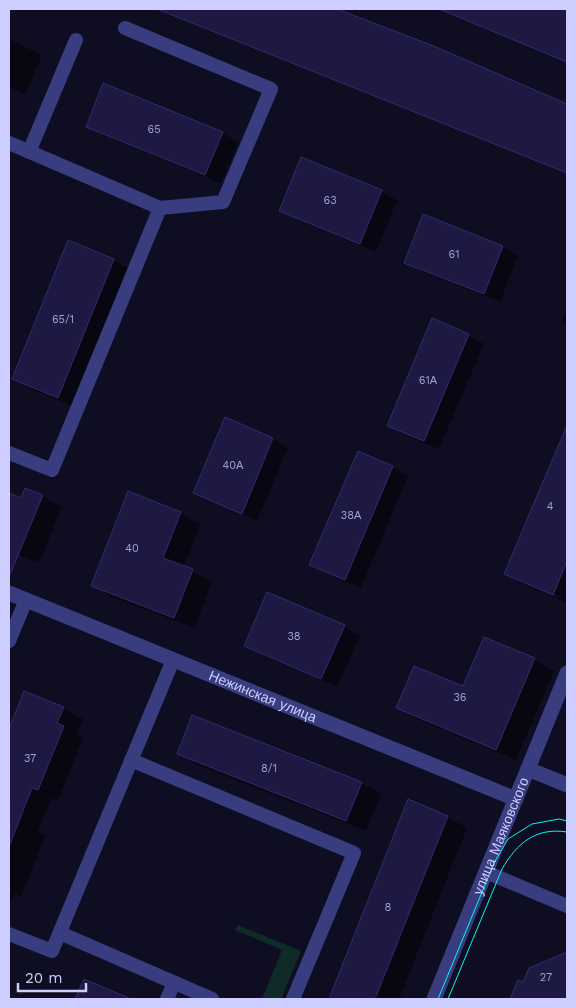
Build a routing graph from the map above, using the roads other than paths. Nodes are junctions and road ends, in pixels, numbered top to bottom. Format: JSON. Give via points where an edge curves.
{"nodes":[{"id":1,"x":125,"y":28,"type":"dead end"},
{"id":2,"x":76,"y":40,"type":"dead end"},
{"id":3,"x":9,"y":143,"type":"edge"},
{"id":4,"x":29,"y":152,"type":"junction"},
{"id":5,"x":160,"y":208,"type":"junction"},
{"id":6,"x":9,"y":453,"type":"edge"},
{"id":7,"x":9,"y":593,"type":"edge"},
{"id":8,"x":26,"y":600,"type":"junction"},
{"id":9,"x":9,"y":641,"type":"edge"},
{"id":10,"x":172,"y":660,"type":"junction"},
{"id":11,"x":567,"y":673,"type":"edge"},
{"id":12,"x":131,"y":760,"type":"junction"},
{"id":13,"x":528,"y":768,"type":"junction"},
{"id":14,"x":567,"y":785,"type":"edge"},
{"id":15,"x":516,"y":799,"type":"junction"},
{"id":16,"x":486,"y":872,"type":"junction"},
{"id":17,"x":567,"y":906,"type":"edge"},
{"id":18,"x":60,"y":933,"type":"junction"},
{"id":19,"x":9,"y":934,"type":"edge"},
{"id":20,"x":174,"y":983,"type":"junction"},
{"id":21,"x":167,"y":999,"type":"edge"},
{"id":22,"x":212,"y":999,"type":"edge"},
{"id":23,"x":293,"y":999,"type":"edge"},
{"id":24,"x":434,"y":999,"type":"edge"}],
"edges":[{"from":1,"to":5,"type":"lane","via":[[271,89],[223,202]]},
{"from":2,"to":4,"type":"lane"},
{"from":3,"to":4,"type":"lane"},
{"from":4,"to":5,"type":"lane"},
{"from":5,"to":6,"type":"lane","via":[[52,470]]},
{"from":7,"to":8,"type":"street","name":"Нежинская улица"},
{"from":8,"to":9,"type":"lane"},
{"from":8,"to":10,"type":"street","name":"Нежинская улица"},
{"from":10,"to":12,"type":"lane"},
{"from":10,"to":15,"type":"street","name":"Нежинская улица"},
{"from":11,"to":13,"type":"street","name":"улица Маяковского"},
{"from":12,"to":18,"type":"lane"},
{"from":12,"to":23,"type":"lane","via":[[354,853]]},
{"from":13,"to":14,"type":"street"},
{"from":13,"to":15,"type":"street","name":"улица Маяковского"},
{"from":15,"to":16,"type":"street","name":"улица Маяковского"},
{"from":16,"to":17,"type":"lane"},
{"from":16,"to":24,"type":"street","name":"улица Маяковского"},
{"from":18,"to":19,"type":"lane","via":[[52,951]]},
{"from":18,"to":20,"type":"lane"},
{"from":20,"to":21,"type":"lane"},
{"from":20,"to":22,"type":"lane"}]}
